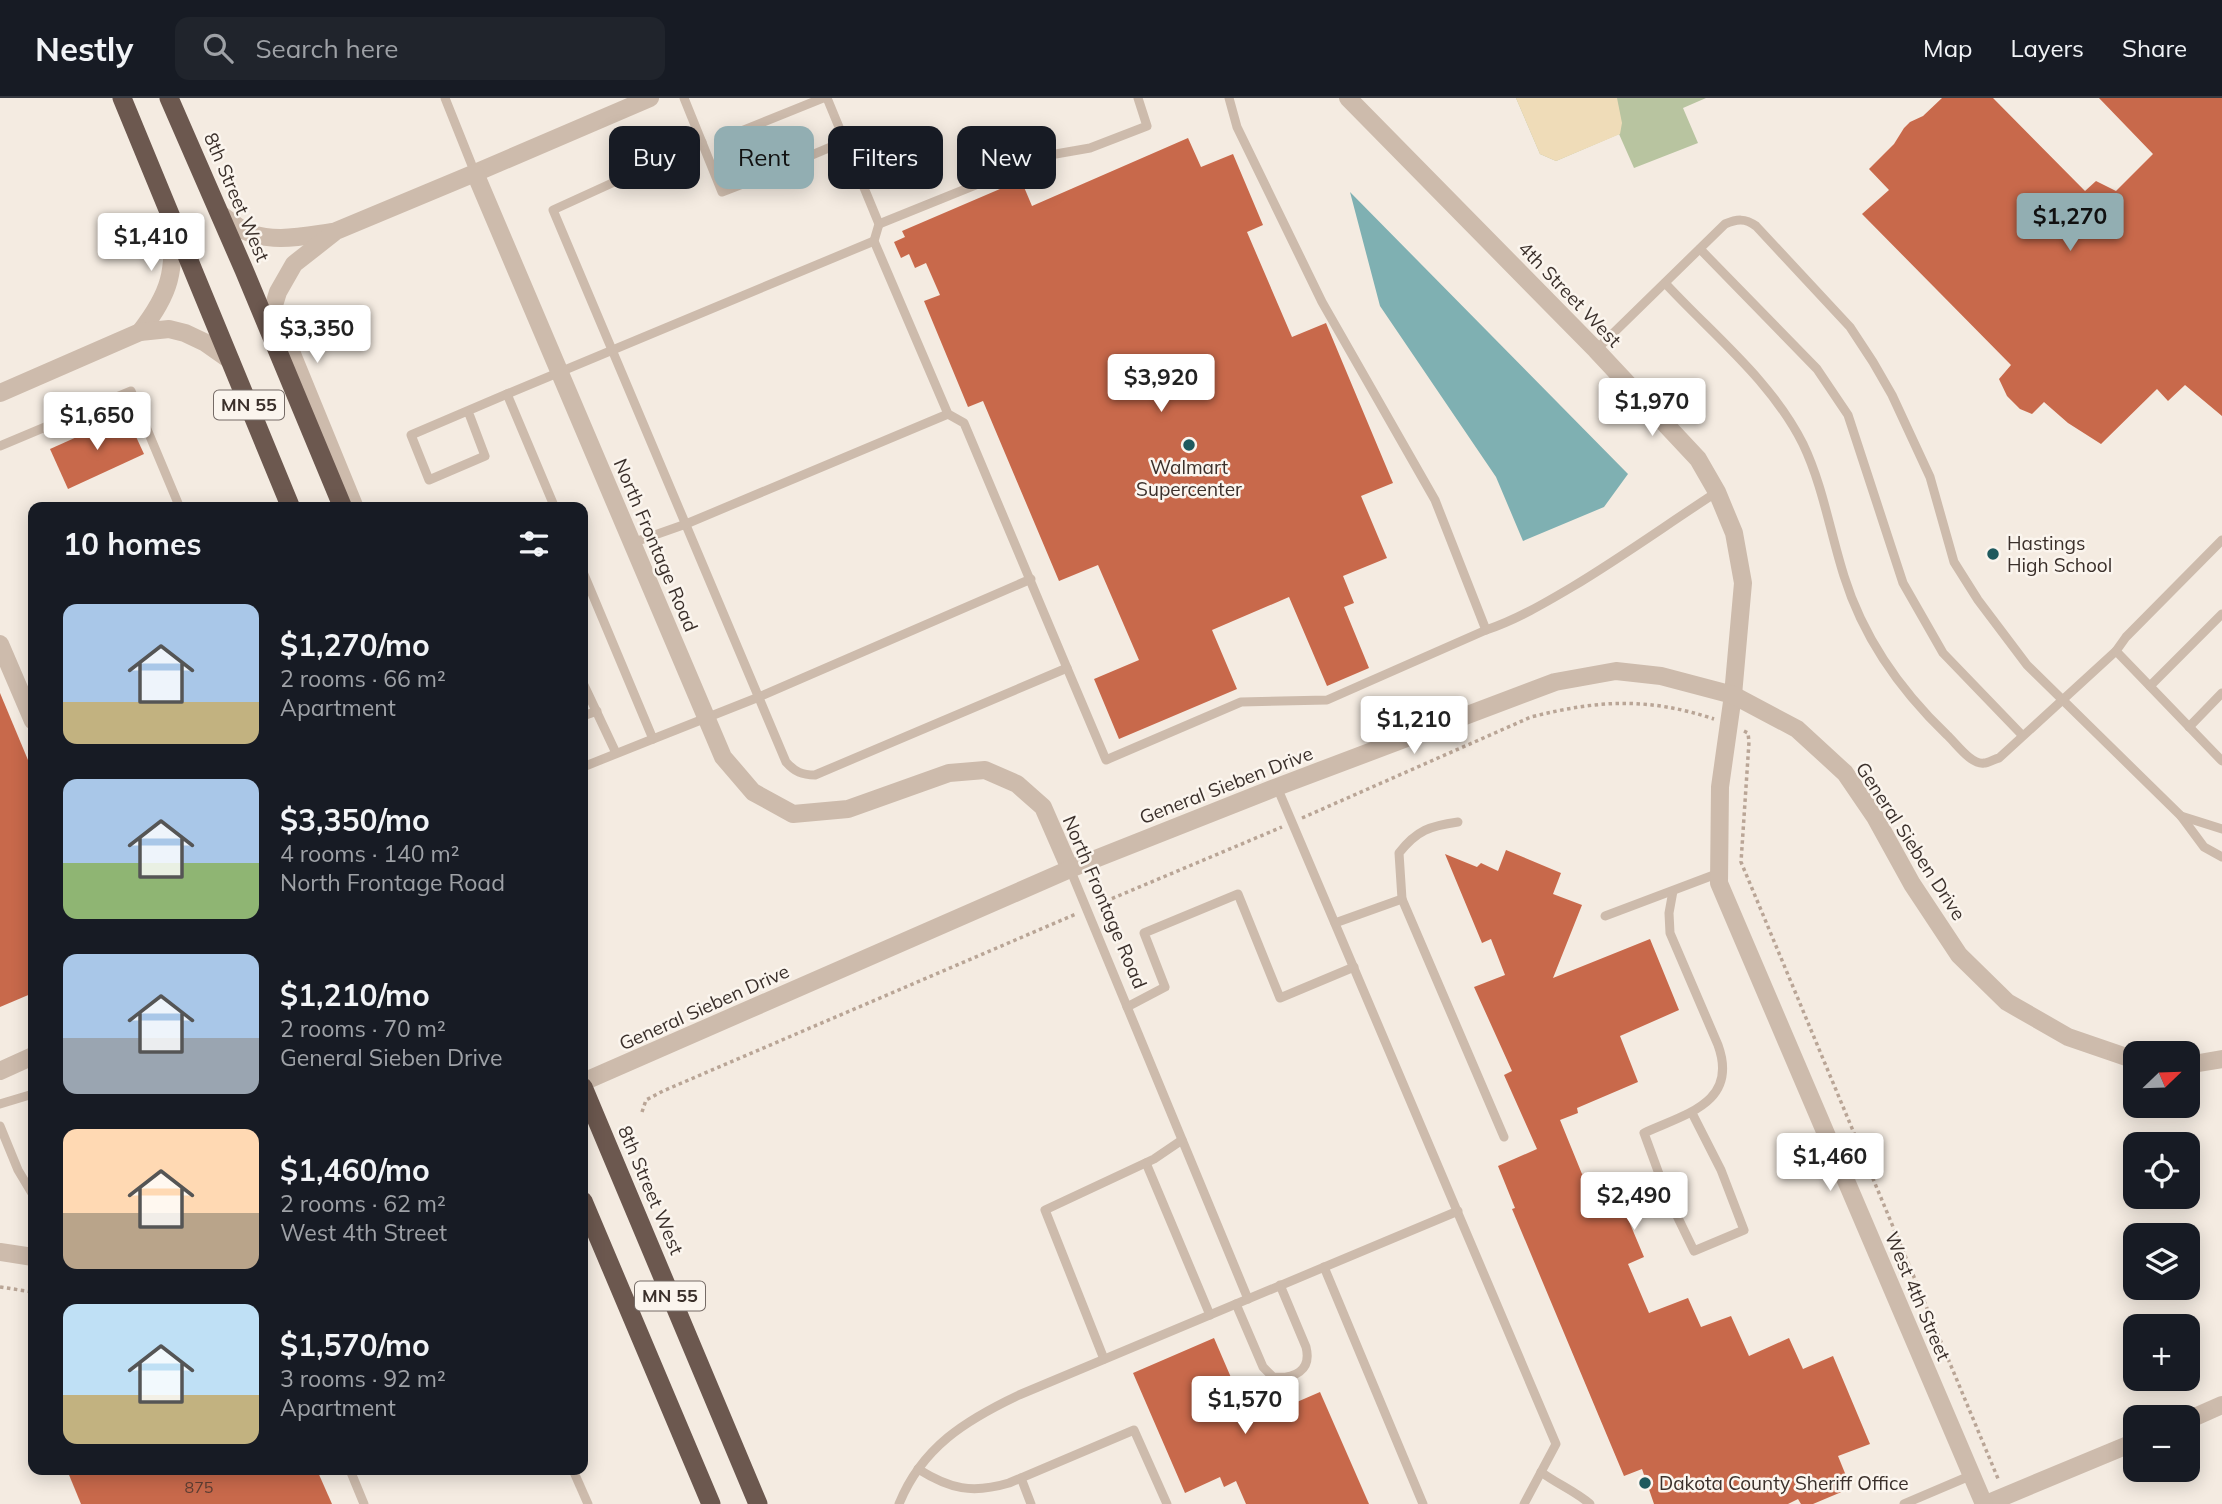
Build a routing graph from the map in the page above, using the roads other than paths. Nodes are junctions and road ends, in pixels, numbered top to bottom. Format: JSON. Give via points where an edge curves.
{"nodes":[{"id":1,"x":121,"y":98,"type":"edge"},
{"id":2,"x":169,"y":98,"type":"edge"},
{"id":3,"x":445,"y":98,"type":"edge"},
{"id":4,"x":650,"y":98,"type":"edge"},
{"id":5,"x":684,"y":98,"type":"edge"},
{"id":6,"x":825,"y":98,"type":"edge"},
{"id":7,"x":1138,"y":98,"type":"edge"},
{"id":8,"x":1229,"y":98,"type":"edge"},
{"id":9,"x":1348,"y":98,"type":"edge"},
{"id":10,"x":754,"y":126,"type":"edge"},
{"id":11,"x":838,"y":126,"type":"edge"},
{"id":12,"x":702,"y":142,"type":"junction"},
{"id":13,"x":714,"y":172,"type":"edge"},
{"id":14,"x":475,"y":173,"type":"junction"},
{"id":15,"x":865,"y":189,"type":"edge"},
{"id":16,"x":219,"y":213,"type":"junction"},
{"id":17,"x":171,"y":218,"type":"junction"},
{"id":18,"x":879,"y":224,"type":"junction"},
{"id":19,"x":336,"y":231,"type":"junction"},
{"id":20,"x":874,"y":241,"type":"junction"},
{"id":21,"x":1700,"y":249,"type":"junction"},
{"id":22,"x":1665,"y":282,"type":"junction"},
{"id":23,"x":139,"y":332,"type":"junction"},
{"id":24,"x":612,"y":350,"type":"junction"},
{"id":25,"x":1596,"y":350,"type":"junction"},
{"id":26,"x":231,"y":361,"type":"junction"},
{"id":27,"x":560,"y":372,"type":"junction"},
{"id":28,"x":0,"y":393,"type":"edge"},
{"id":29,"x":507,"y":394,"type":"junction"},
{"id":30,"x":468,"y":411,"type":"junction"},
{"id":31,"x":948,"y":414,"type":"junction"},
{"id":32,"x":0,"y":446,"type":"edge"},
{"id":33,"x":1717,"y":492,"type":"junction"},
{"id":34,"x":177,"y":502,"type":"edge"},
{"id":35,"x":289,"y":502,"type":"edge"},
{"id":36,"x":340,"y":502,"type":"edge"},
{"id":37,"x":353,"y":502,"type":"edge"},
{"id":38,"x":552,"y":502,"type":"edge"},
{"id":39,"x":686,"y":524,"type":"junction"},
{"id":40,"x":2222,"y":540,"type":"edge"},
{"id":41,"x":632,"y":543,"type":"junction"},
{"id":42,"x":1031,"y":579,"type":"junction"},
{"id":43,"x":588,"y":584,"type":"edge"},
{"id":44,"x":2222,"y":614,"type":"edge"},
{"id":45,"x":1486,"y":631,"type":"junction"},
{"id":46,"x":0,"y":644,"type":"edge"},
{"id":47,"x":2116,"y":651,"type":"junction"},
{"id":48,"x":1068,"y":668,"type":"junction"},
{"id":49,"x":2150,"y":686,"type":"junction"},
{"id":50,"x":588,"y":693,"type":"edge"},
{"id":51,"x":2222,"y":693,"type":"edge"},
{"id":52,"x":1733,"y":695,"type":"junction"},
{"id":53,"x":759,"y":697,"type":"junction"},
{"id":54,"x":2060,"y":699,"type":"junction"},
{"id":55,"x":28,"y":709,"type":"edge"},
{"id":56,"x":597,"y":711,"type":"junction"},
{"id":57,"x":588,"y":714,"type":"edge"},
{"id":58,"x":706,"y":717,"type":"junction"},
{"id":59,"x":2189,"y":727,"type":"junction"},
{"id":60,"x":2022,"y":735,"type":"junction"},
{"id":61,"x":653,"y":738,"type":"junction"},
{"id":62,"x":616,"y":753,"type":"junction"},
{"id":63,"x":2222,"y":761,"type":"edge"},
{"id":64,"x":588,"y":765,"type":"edge"},
{"id":65,"x":1277,"y":787,"type":"junction"},
{"id":66,"x":2181,"y":816,"type":"junction"},
{"id":67,"x":1458,"y":822,"type":"dead end"},
{"id":68,"x":2222,"y":829,"type":"edge"},
{"id":69,"x":2222,"y":857,"type":"edge"},
{"id":70,"x":1070,"y":869,"type":"junction"},
{"id":71,"x":1719,"y":873,"type":"junction"},
{"id":72,"x":1672,"y":891,"type":"junction"},
{"id":73,"x":1402,"y":899,"type":"junction"},
{"id":74,"x":1605,"y":916,"type":"dead end"},
{"id":75,"x":1335,"y":923,"type":"junction"},
{"id":76,"x":1354,"y":967,"type":"junction"},
{"id":77,"x":1127,"y":1007,"type":"junction"},
{"id":78,"x":2123,"y":1056,"type":"edge"},
{"id":79,"x":28,"y":1058,"type":"edge"},
{"id":80,"x":2222,"y":1059,"type":"edge"},
{"id":81,"x":2200,"y":1063,"type":"edge"},
{"id":82,"x":0,"y":1071,"type":"edge"},
{"id":83,"x":588,"y":1083,"type":"edge"},
{"id":84,"x":28,"y":1096,"type":"edge"},
{"id":85,"x":588,"y":1097,"type":"edge"},
{"id":86,"x":0,"y":1104,"type":"edge"},
{"id":87,"x":1692,"y":1113,"type":"junction"},
{"id":88,"x":0,"y":1126,"type":"edge"},
{"id":89,"x":1504,"y":1137,"type":"dead end"},
{"id":90,"x":1182,"y":1140,"type":"junction"},
{"id":91,"x":1146,"y":1163,"type":"junction"},
{"id":92,"x":28,"y":1187,"type":"edge"},
{"id":93,"x":1458,"y":1211,"type":"junction"},
{"id":94,"x":588,"y":1213,"type":"edge"},
{"id":95,"x":0,"y":1252,"type":"edge"},
{"id":96,"x":28,"y":1256,"type":"edge"},
{"id":97,"x":1324,"y":1267,"type":"junction"},
{"id":98,"x":1280,"y":1285,"type":"junction"},
{"id":99,"x":1248,"y":1298,"type":"junction"},
{"id":100,"x":1236,"y":1304,"type":"junction"},
{"id":101,"x":1210,"y":1315,"type":"junction"},
{"id":102,"x":1104,"y":1359,"type":"junction"},
{"id":103,"x":2222,"y":1405,"type":"edge"},
{"id":104,"x":2200,"y":1415,"type":"edge"},
{"id":105,"x":2123,"y":1447,"type":"edge"},
{"id":106,"x":918,"y":1469,"type":"junction"},
{"id":107,"x":1541,"y":1472,"type":"junction"},
{"id":108,"x":352,"y":1475,"type":"edge"},
{"id":109,"x":575,"y":1475,"type":"edge"},
{"id":110,"x":1972,"y":1475,"type":"junction"},
{"id":111,"x":1021,"y":1478,"type":"junction"},
{"id":112,"x":364,"y":1504,"type":"edge"},
{"id":113,"x":588,"y":1504,"type":"edge"},
{"id":114,"x":711,"y":1504,"type":"edge"},
{"id":115,"x":758,"y":1504,"type":"edge"},
{"id":116,"x":899,"y":1504,"type":"edge"},
{"id":117,"x":1031,"y":1504,"type":"edge"},
{"id":118,"x":1167,"y":1504,"type":"edge"},
{"id":119,"x":1423,"y":1504,"type":"edge"},
{"id":120,"x":1524,"y":1504,"type":"edge"},
{"id":121,"x":1590,"y":1504,"type":"edge"},
{"id":122,"x":1904,"y":1504,"type":"edge"},
{"id":123,"x":1985,"y":1504,"type":"edge"}],
"edges":[{"from":1,"to":17,"type":"highway","number":"MN 55"},
{"from":2,"to":16,"type":"highway","name":"8th Street West","number":"MN 55"},
{"from":3,"to":14,"type":"lane"},
{"from":4,"to":14,"type":"street"},
{"from":5,"to":12,"type":"lane"},
{"from":6,"to":10,"type":"lane"},
{"from":6,"to":11,"type":"lane"},
{"from":7,"to":18,"type":"lane","via":[[1147,126],[1090,148],[1050,155]]},
{"from":8,"to":45,"type":"lane","via":[[1237,127],[1322,302],[1435,500]]},
{"from":9,"to":25,"type":"street","name":"4th Street West"},
{"from":12,"to":13,"type":"lane"},
{"from":12,"to":24,"type":"lane","via":[[553,210]]},
{"from":14,"to":19,"type":"street"},
{"from":14,"to":27,"type":"street","name":"North Frontage Road"},
{"from":15,"to":18,"type":"lane"},
{"from":16,"to":19,"type":"street","via":[[242,229],[264,236]]},
{"from":16,"to":36,"type":"highway","name":"8th Street West","number":"MN 55"},
{"from":17,"to":23,"type":"street","via":[[170,279],[154,314]]},
{"from":17,"to":26,"type":"highway","number":"MN 55"},
{"from":18,"to":20,"type":"lane"},
{"from":19,"to":37,"type":"street","via":[[294,264],[274,305]]},
{"from":20,"to":24,"type":"lane"},
{"from":20,"to":31,"type":"lane"},
{"from":21,"to":22,"type":"lane"},
{"from":21,"to":54,"type":"lane","via":[[1725,224],[1748,220],[1850,327],[1892,395],[1930,477],[1954,562],[2027,665]]},
{"from":21,"to":60,"type":"lane","via":[[1817,369],[1848,415],[1903,583],[1943,653]]},
{"from":22,"to":25,"type":"lane"},
{"from":22,"to":60,"type":"lane","via":[[1774,398],[1803,444],[1844,578],[1871,640],[1897,679],[1975,762],[1985,764],[1999,758]]},
{"from":23,"to":26,"type":"street","via":[[169,328],[185,333]]},
{"from":23,"to":28,"type":"street"},
{"from":24,"to":27,"type":"lane"},
{"from":24,"to":39,"type":"lane"},
{"from":25,"to":33,"type":"street","name":"4th Street West","via":[[1698,459]]},
{"from":26,"to":35,"type":"highway","number":"MN 55"},
{"from":27,"to":29,"type":"lane"},
{"from":27,"to":41,"type":"street","name":"North Frontage Road"},
{"from":29,"to":30,"type":"lane"},
{"from":29,"to":38,"type":"lane"},
{"from":30,"to":30,"type":"lane","via":[[411,435],[429,480],[485,456]]},
{"from":31,"to":39,"type":"lane"},
{"from":31,"to":42,"type":"lane","via":[[964,423]]},
{"from":32,"to":34,"type":"lane","via":[[131,391]]},
{"from":33,"to":45,"type":"lane","via":[[1621,558]]},
{"from":33,"to":52,"type":"street","name":"4th Street West","via":[[1734,533],[1743,583]]},
{"from":39,"to":41,"type":"lane"},
{"from":39,"to":53,"type":"lane"},
{"from":40,"to":47,"type":"lane"},
{"from":41,"to":58,"type":"street","name":"North Frontage Road"},
{"from":42,"to":48,"type":"lane"},
{"from":42,"to":53,"type":"lane"},
{"from":43,"to":61,"type":"lane"},
{"from":44,"to":49,"type":"lane"},
{"from":45,"to":48,"type":"lane","via":[[1327,700],[1241,702],[1106,760]]},
{"from":46,"to":55,"type":"street"},
{"from":47,"to":49,"type":"lane"},
{"from":47,"to":54,"type":"lane"},
{"from":48,"to":53,"type":"lane","via":[[815,775],[802,775],[786,762]]},
{"from":49,"to":59,"type":"lane"},
{"from":50,"to":56,"type":"lane"},
{"from":51,"to":59,"type":"lane"},
{"from":52,"to":65,"type":"street","name":"General Sieben Drive","via":[[1661,676],[1616,671],[1555,682]]},
{"from":52,"to":71,"type":"street","name":"4th Street West","via":[[1720,787]]},
{"from":52,"to":78,"type":"street","name":"General Sieben Drive","via":[[1797,729],[1845,773],[1959,955],[2007,1002],[2068,1037]]},
{"from":53,"to":58,"type":"lane"},
{"from":54,"to":60,"type":"lane"},
{"from":54,"to":66,"type":"lane"},
{"from":56,"to":57,"type":"lane"},
{"from":56,"to":62,"type":"lane"},
{"from":58,"to":61,"type":"lane"},
{"from":58,"to":70,"type":"street","name":"North Frontage Road","via":[[723,757],[752,792],[793,814],[848,808],[949,773],[985,769],[1017,784],[1043,807]]},
{"from":59,"to":63,"type":"lane"},
{"from":61,"to":62,"type":"lane"},
{"from":62,"to":64,"type":"lane"},
{"from":65,"to":70,"type":"street","name":"General Sieben Drive"},
{"from":65,"to":75,"type":"lane"},
{"from":66,"to":68,"type":"lane"},
{"from":66,"to":69,"type":"lane","via":[[2204,848]]},
{"from":67,"to":73,"type":"lane","via":[[1424,830],[1399,853]]},
{"from":70,"to":77,"type":"lane","name":"North Frontage Road"},
{"from":70,"to":83,"type":"street","name":"General Sieben Drive"},
{"from":71,"to":72,"type":"lane"},
{"from":71,"to":110,"type":"street","name":"West 4th Street","via":[[1719,883]]},
{"from":72,"to":74,"type":"lane"},
{"from":72,"to":87,"type":"lane","via":[[1670,933],[1724,1069],[1713,1097]]},
{"from":73,"to":75,"type":"lane"},
{"from":73,"to":89,"type":"lane"},
{"from":75,"to":76,"type":"lane"},
{"from":76,"to":77,"type":"lane","via":[[1280,998],[1238,894],[1144,933],[1165,988]]},
{"from":76,"to":93,"type":"lane"},
{"from":77,"to":90,"type":"lane","name":"North Frontage Road"},
{"from":79,"to":82,"type":"street"},
{"from":80,"to":81,"type":"street"},
{"from":84,"to":86,"type":"lane"},
{"from":85,"to":115,"type":"highway","name":"8th Street West","number":"MN 55"},
{"from":87,"to":87,"type":"lane","via":[[1644,1133],[1694,1251],[1744,1230]]},
{"from":88,"to":92,"type":"lane"},
{"from":90,"to":91,"type":"lane"},
{"from":90,"to":99,"type":"lane","name":"North Frontage Road"},
{"from":91,"to":101,"type":"lane"},
{"from":91,"to":102,"type":"lane","via":[[1045,1210]]},
{"from":93,"to":97,"type":"lane"},
{"from":93,"to":107,"type":"lane","via":[[1556,1444]]},
{"from":94,"to":114,"type":"highway","number":"MN 55"},
{"from":95,"to":96,"type":"street"},
{"from":97,"to":98,"type":"lane"},
{"from":97,"to":119,"type":"lane"},
{"from":98,"to":99,"type":"lane"},
{"from":98,"to":100,"type":"lane","via":[[1308,1357],[1297,1373],[1286,1378],[1273,1377],[1263,1367]]},
{"from":99,"to":100,"type":"lane"},
{"from":100,"to":101,"type":"lane"},
{"from":101,"to":102,"type":"lane"},
{"from":102,"to":106,"type":"lane","via":[[979,1414],[941,1442]]},
{"from":103,"to":104,"type":"street"},
{"from":105,"to":123,"type":"street"},
{"from":106,"to":111,"type":"lane","via":[[960,1488],[996,1487]]},
{"from":106,"to":116,"type":"lane"},
{"from":107,"to":120,"type":"lane"},
{"from":107,"to":121,"type":"lane"},
{"from":108,"to":112,"type":"lane"},
{"from":109,"to":113,"type":"lane"},
{"from":110,"to":122,"type":"lane"},
{"from":110,"to":123,"type":"street","name":"West 4th Street"},
{"from":111,"to":117,"type":"lane"},
{"from":111,"to":118,"type":"lane","via":[[1134,1430]]}]}
